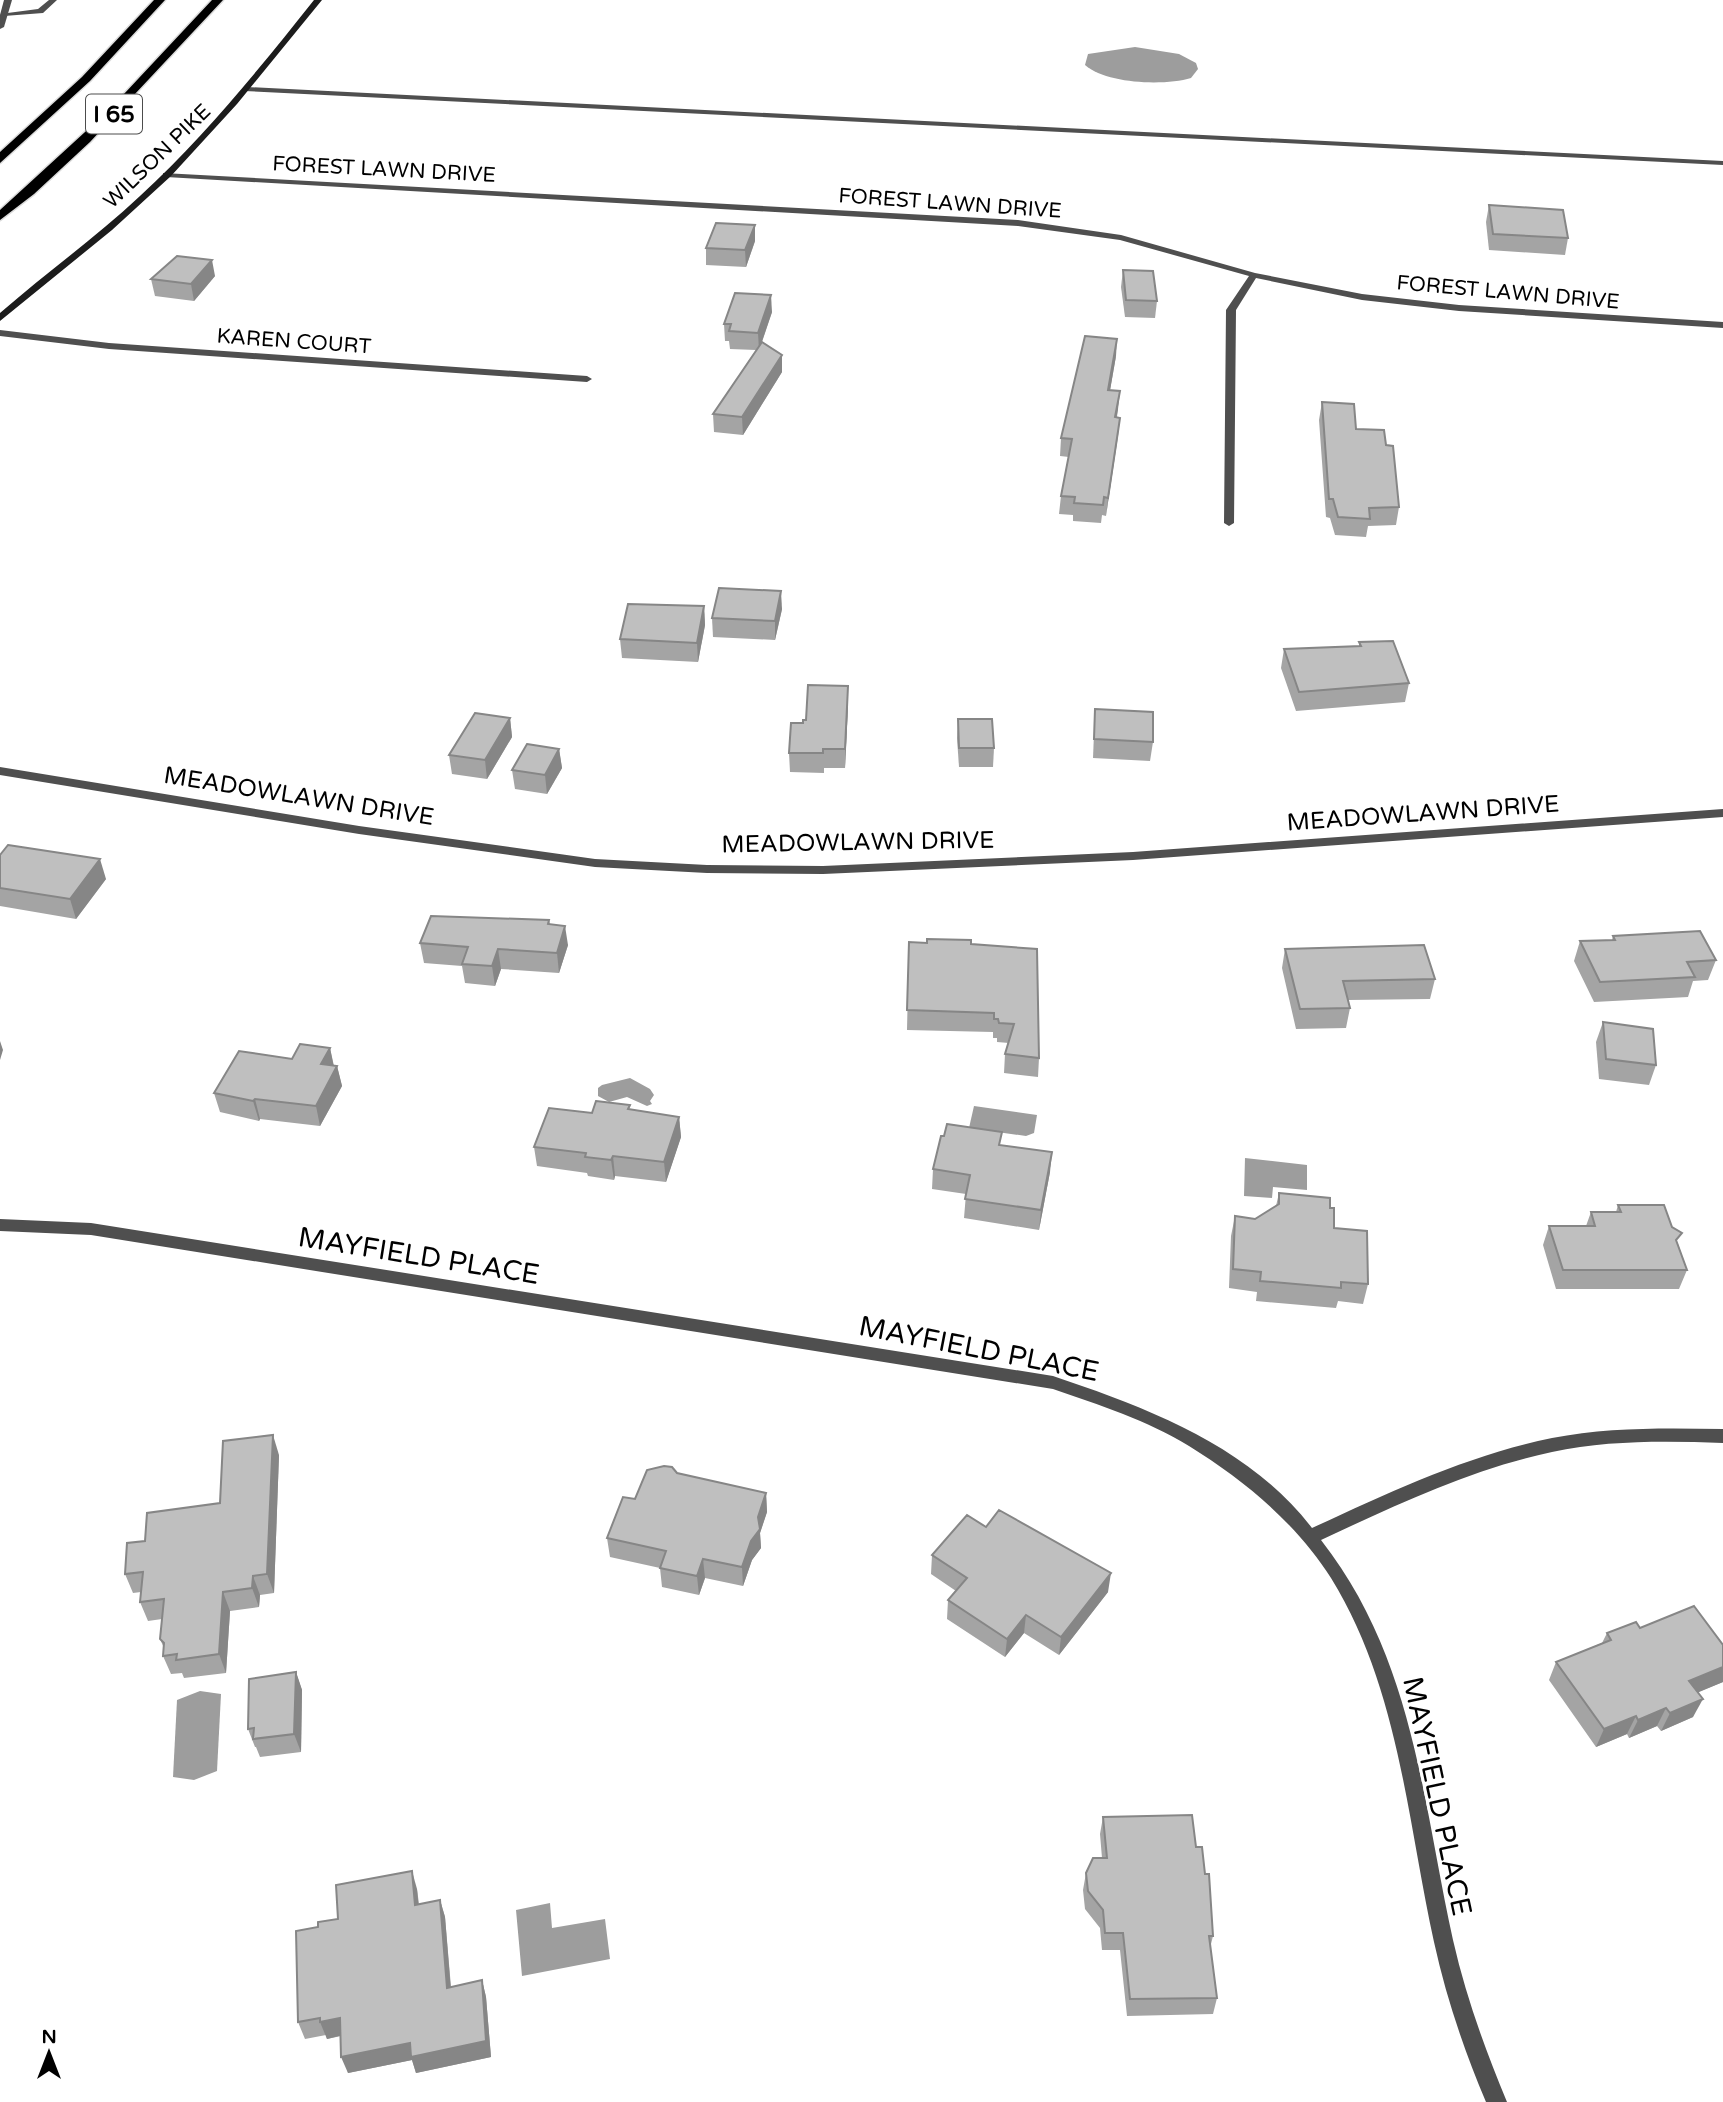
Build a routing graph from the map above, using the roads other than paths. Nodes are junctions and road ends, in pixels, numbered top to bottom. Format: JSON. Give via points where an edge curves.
{"nodes":[{"id":1,"x":53,"y":0,"type":"edge"},
{"id":2,"x":160,"y":0,"type":"edge"},
{"id":3,"x":218,"y":0,"type":"edge"},
{"id":4,"x":318,"y":0,"type":"edge"},
{"id":5,"x":4,"y":11,"type":"edge"},
{"id":6,"x":0,"y":27,"type":"edge"},
{"id":7,"x":247,"y":89,"type":"junction"},
{"id":8,"x":0,"y":159,"type":"edge"},
{"id":9,"x":1723,"y":163,"type":"edge"},
{"id":10,"x":166,"y":175,"type":"junction"},
{"id":11,"x":0,"y":216,"type":"edge"},
{"id":12,"x":1254,"y":275,"type":"junction"},
{"id":13,"x":0,"y":318,"type":"edge"},
{"id":14,"x":1723,"y":325,"type":"edge"},
{"id":15,"x":0,"y":334,"type":"edge"},
{"id":16,"x":587,"y":379,"type":"dead end"},
{"id":17,"x":1229,"y":523,"type":"dead end"},
{"id":18,"x":0,"y":771,"type":"edge"},
{"id":19,"x":1723,"y":813,"type":"edge"},
{"id":20,"x":0,"y":1225,"type":"edge"},
{"id":21,"x":1723,"y":1436,"type":"edge"},
{"id":22,"x":1312,"y":1536,"type":"junction"},
{"id":23,"x":1497,"y":2102,"type":"edge"}],
"edges":[{"from":1,"to":5,"type":"street","via":[[40,11]]},
{"from":2,"to":8,"type":"highway","number":"I 65","via":[[86,79]]},
{"from":3,"to":11,"type":"highway","number":"I 65","via":[[114,114]]},
{"from":4,"to":7,"type":"main road","name":"WILSON PIKE"},
{"from":5,"to":6,"type":"street"},
{"from":7,"to":9,"type":"street"},
{"from":7,"to":10,"type":"main road","name":"WILSON PIKE"},
{"from":10,"to":12,"type":"street","name":"FOREST LAWN DRIVE","via":[[1007,222],[1113,236]]},
{"from":10,"to":13,"type":"main road","name":"WILSON PIKE"},
{"from":12,"to":14,"type":"street","name":"FOREST LAWN DRIVE","via":[[1423,305]]},
{"from":12,"to":17,"type":"street","via":[[1231,310]]},
{"from":15,"to":16,"type":"street","name":"KAREN COURT","via":[[109,346]]},
{"from":18,"to":19,"type":"street","name":"MEADOWLAWN DRIVE","via":[[595,863],[707,869],[823,870],[1133,856]]},
{"from":20,"to":22,"type":"street","name":"MAYFIELD PLACE","via":[[103,1231],[1054,1383],[1145,1414],[1206,1447],[1270,1495]]},
{"from":21,"to":22,"type":"street","via":[[1594,1439],[1509,1456],[1434,1481]]},
{"from":22,"to":23,"type":"street","name":"MAYFIELD PLACE","via":[[1349,1590],[1383,1669],[1412,1773],[1449,1972],[1477,2061]]}]}
